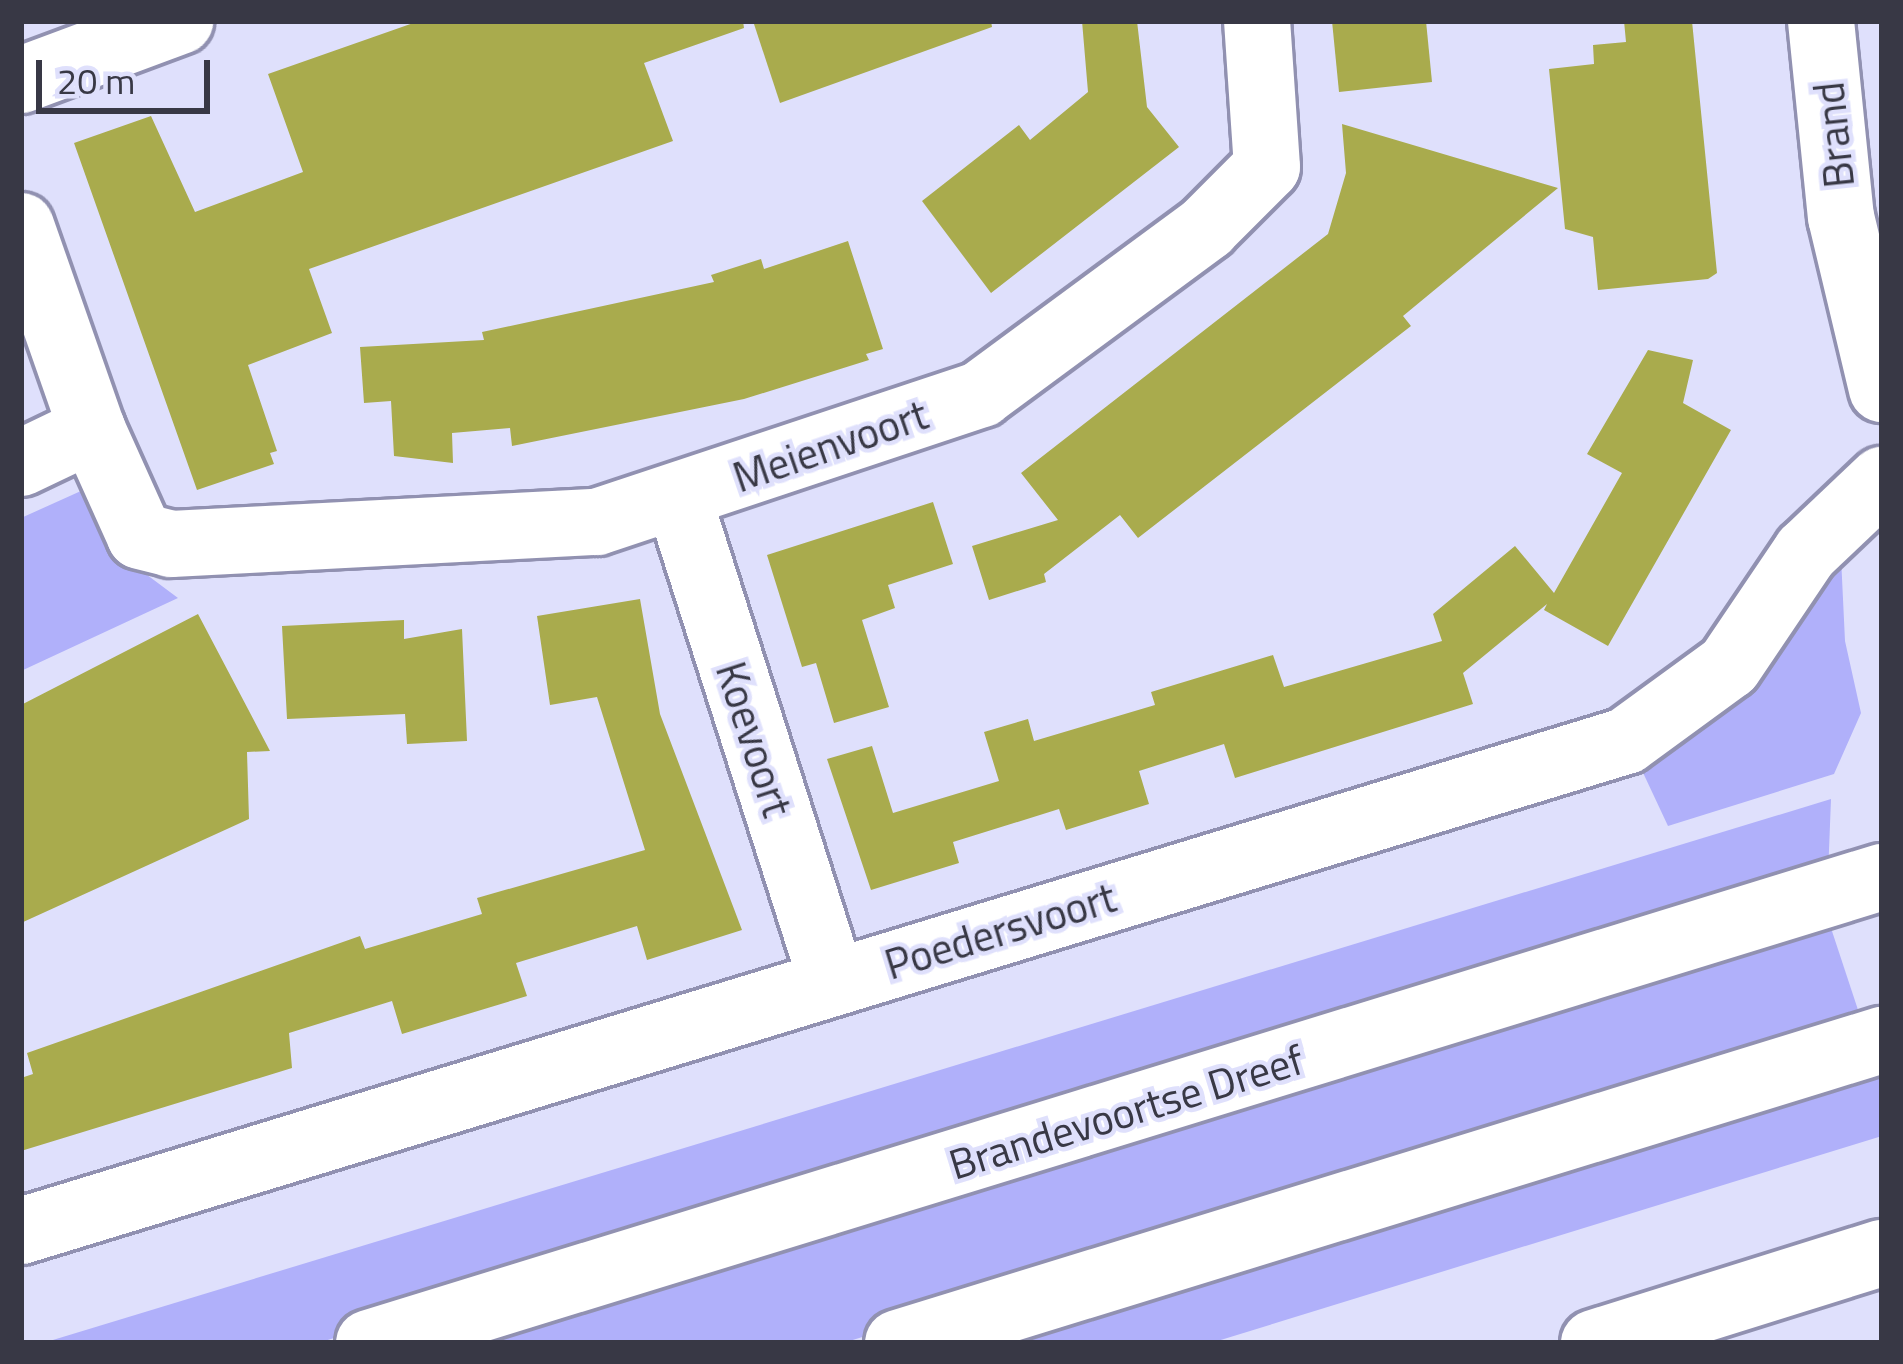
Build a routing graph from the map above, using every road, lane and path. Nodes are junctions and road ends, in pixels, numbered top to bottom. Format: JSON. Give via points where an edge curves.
{"nodes":[{"id":1,"x":180,"y":21,"type":"edge"},
{"id":2,"x":1257,"y":21,"type":"edge"},
{"id":3,"x":1821,"y":21,"type":"edge"},
{"id":4,"x":21,"y":80,"type":"edge"},
{"id":5,"x":21,"y":226,"type":"edge"},
{"id":6,"x":1882,"y":388,"type":"edge"},
{"id":7,"x":92,"y":429,"type":"junction"},
{"id":8,"x":21,"y":463,"type":"edge"},
{"id":9,"x":1882,"y":480,"type":"edge"},
{"id":10,"x":679,"y":496,"type":"junction"},
{"id":11,"x":1882,"y":877,"type":"edge"},
{"id":12,"x":832,"y":981,"type":"junction"},
{"id":13,"x":1882,"y":1040,"type":"edge"},
{"id":14,"x":21,"y":1231,"type":"edge"},
{"id":15,"x":1882,"y":1252,"type":"edge"},
{"id":16,"x":369,"y":1343,"type":"edge"},
{"id":17,"x":898,"y":1343,"type":"edge"},
{"id":18,"x":1594,"y":1343,"type":"edge"}],
"edges":[{"from":1,"to":4,"type":"street"},
{"from":2,"to":10,"type":"street","name":"Meienvoort","via":[[1268,167],[1207,228],[981,394]]},
{"from":3,"to":6,"type":"street","name":"Brand","via":[[1841,217]]},
{"from":5,"to":7,"type":"street"},
{"from":7,"to":8,"type":"street"},
{"from":7,"to":10,"type":"street","name":"Meienvoort","via":[[140,536],[171,544],[597,522]]},
{"from":9,"to":12,"type":"street","name":"Poedersvoort","via":[[1806,553],[1729,666],[1626,741]]},
{"from":10,"to":12,"type":"street","name":"Koevoort"},
{"from":11,"to":16,"type":"street","name":"Brandevoortse Dreef"},
{"from":12,"to":14,"type":"street","name":"Poedersvoort"},
{"from":13,"to":17,"type":"street"},
{"from":15,"to":18,"type":"street"}]}
